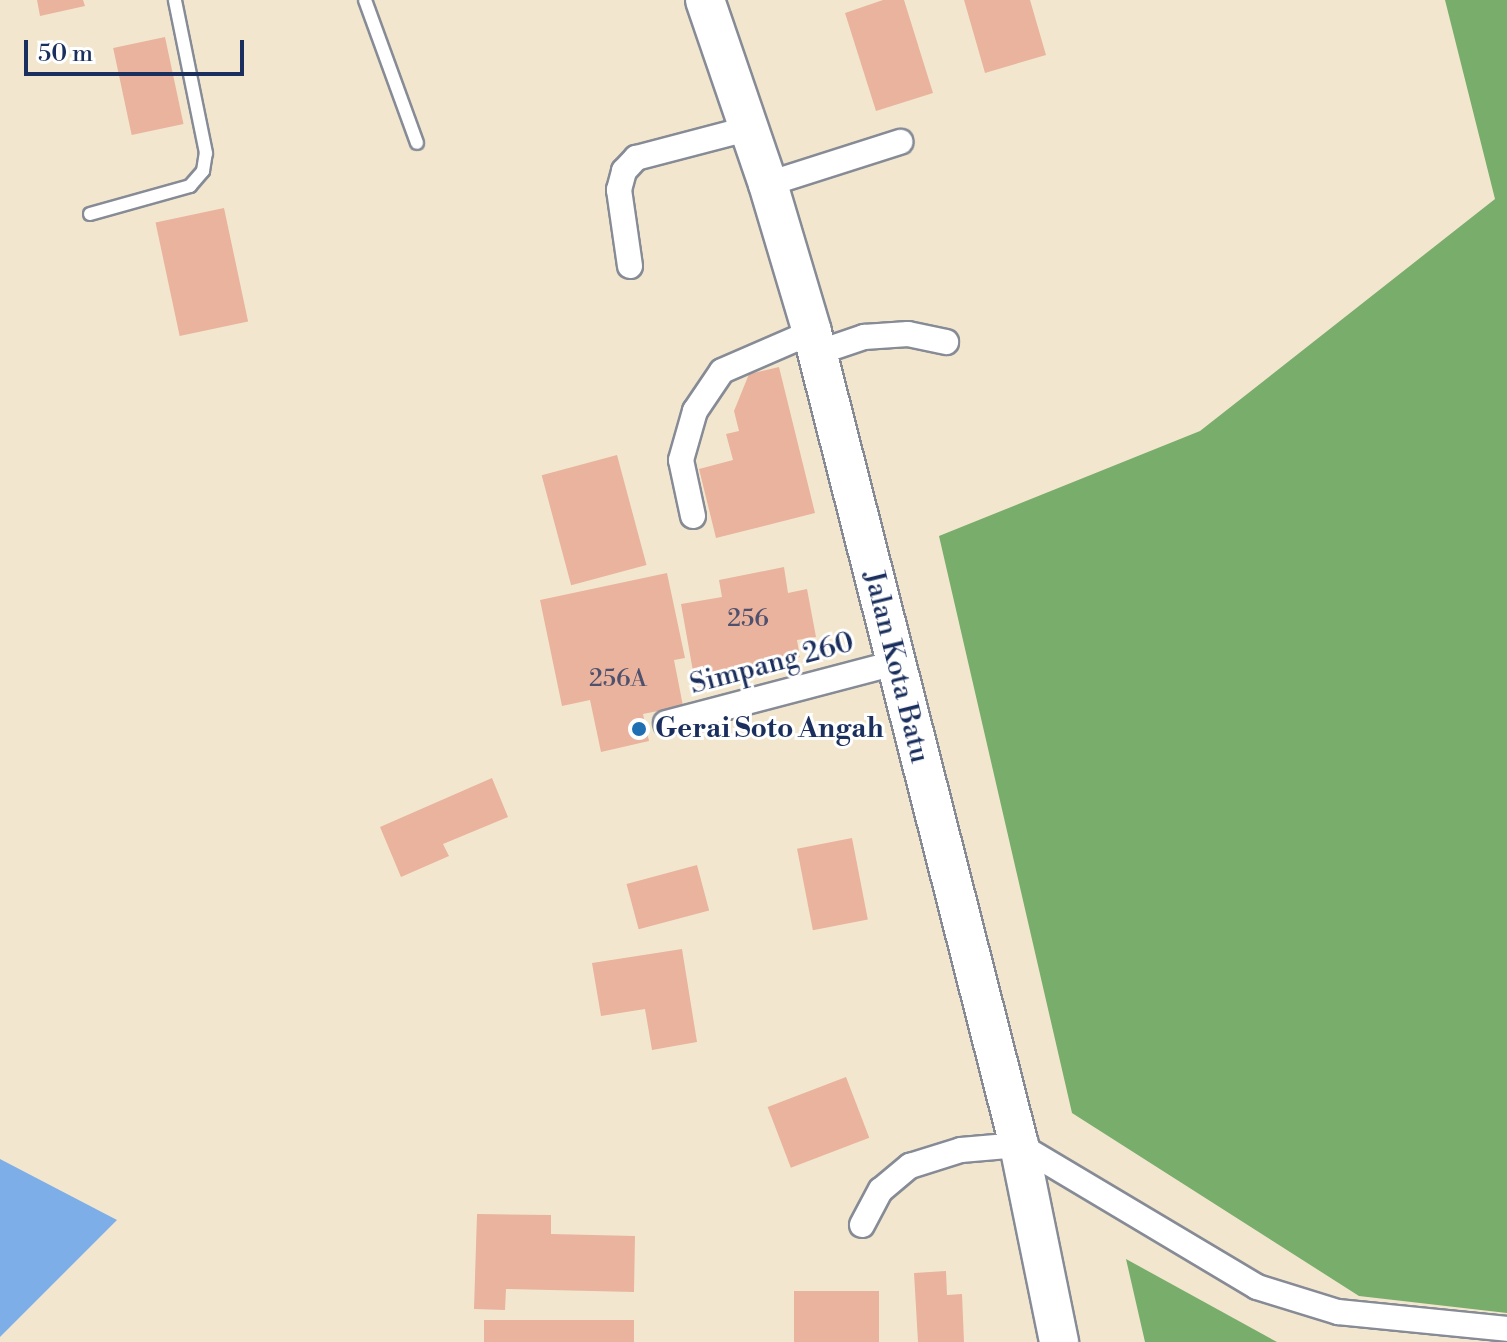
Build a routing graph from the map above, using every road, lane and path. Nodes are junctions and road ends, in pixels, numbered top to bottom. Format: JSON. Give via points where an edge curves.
{"nodes":[{"id":1,"x":175,"y":0,"type":"edge"},
{"id":2,"x":365,"y":0,"type":"edge"},
{"id":3,"x":705,"y":0,"type":"edge"},
{"id":4,"x":750,"y":128,"type":"junction"},
{"id":5,"x":900,"y":142,"type":"dead end"},
{"id":6,"x":417,"y":143,"type":"dead end"},
{"id":7,"x":768,"y":184,"type":"junction"},
{"id":8,"x":90,"y":214,"type":"dead end"},
{"id":9,"x":630,"y":266,"type":"dead end"},
{"id":10,"x":946,"y":342,"type":"dead end"},
{"id":11,"x":815,"y":343,"type":"junction"},
{"id":12,"x":693,"y":516,"type":"dead end"},
{"id":13,"x":895,"y":663,"type":"junction"},
{"id":14,"x":666,"y":723,"type":"dead end"},
{"id":15,"x":1019,"y":1145,"type":"junction"},
{"id":16,"x":862,"y":1225,"type":"dead end"},
{"id":17,"x":1507,"y":1329,"type":"edge"},
{"id":18,"x":1059,"y":1342,"type":"edge"}],
"edges":[{"from":1,"to":8,"type":"lane","via":[[206,153],[203,171],[190,186]]},
{"from":2,"to":6,"type":"lane"},
{"from":3,"to":4,"type":"main road","name":"Jalan Kota Batu"},
{"from":4,"to":7,"type":"main road","name":"Jalan Kota Batu"},
{"from":4,"to":9,"type":"street","via":[[636,158],[624,171],[619,190]]},
{"from":5,"to":7,"type":"street"},
{"from":7,"to":11,"type":"main road","name":"Jalan Kota Batu"},
{"from":10,"to":11,"type":"street","via":[[908,334]]},
{"from":11,"to":12,"type":"street","via":[[755,354],[722,371],[695,411],[681,460]]},
{"from":11,"to":13,"type":"main road","name":"Jalan Kota Batu"},
{"from":13,"to":14,"type":"street","name":"Simpang 260"},
{"from":13,"to":15,"type":"main road","name":"Jalan Kota Batu"},
{"from":15,"to":16,"type":"street","via":[[961,1150],[910,1166],[881,1190]]},
{"from":15,"to":17,"type":"street","via":[[1257,1287],[1338,1312]]},
{"from":15,"to":18,"type":"main road","name":"Jalan Kota Batu"}]}
